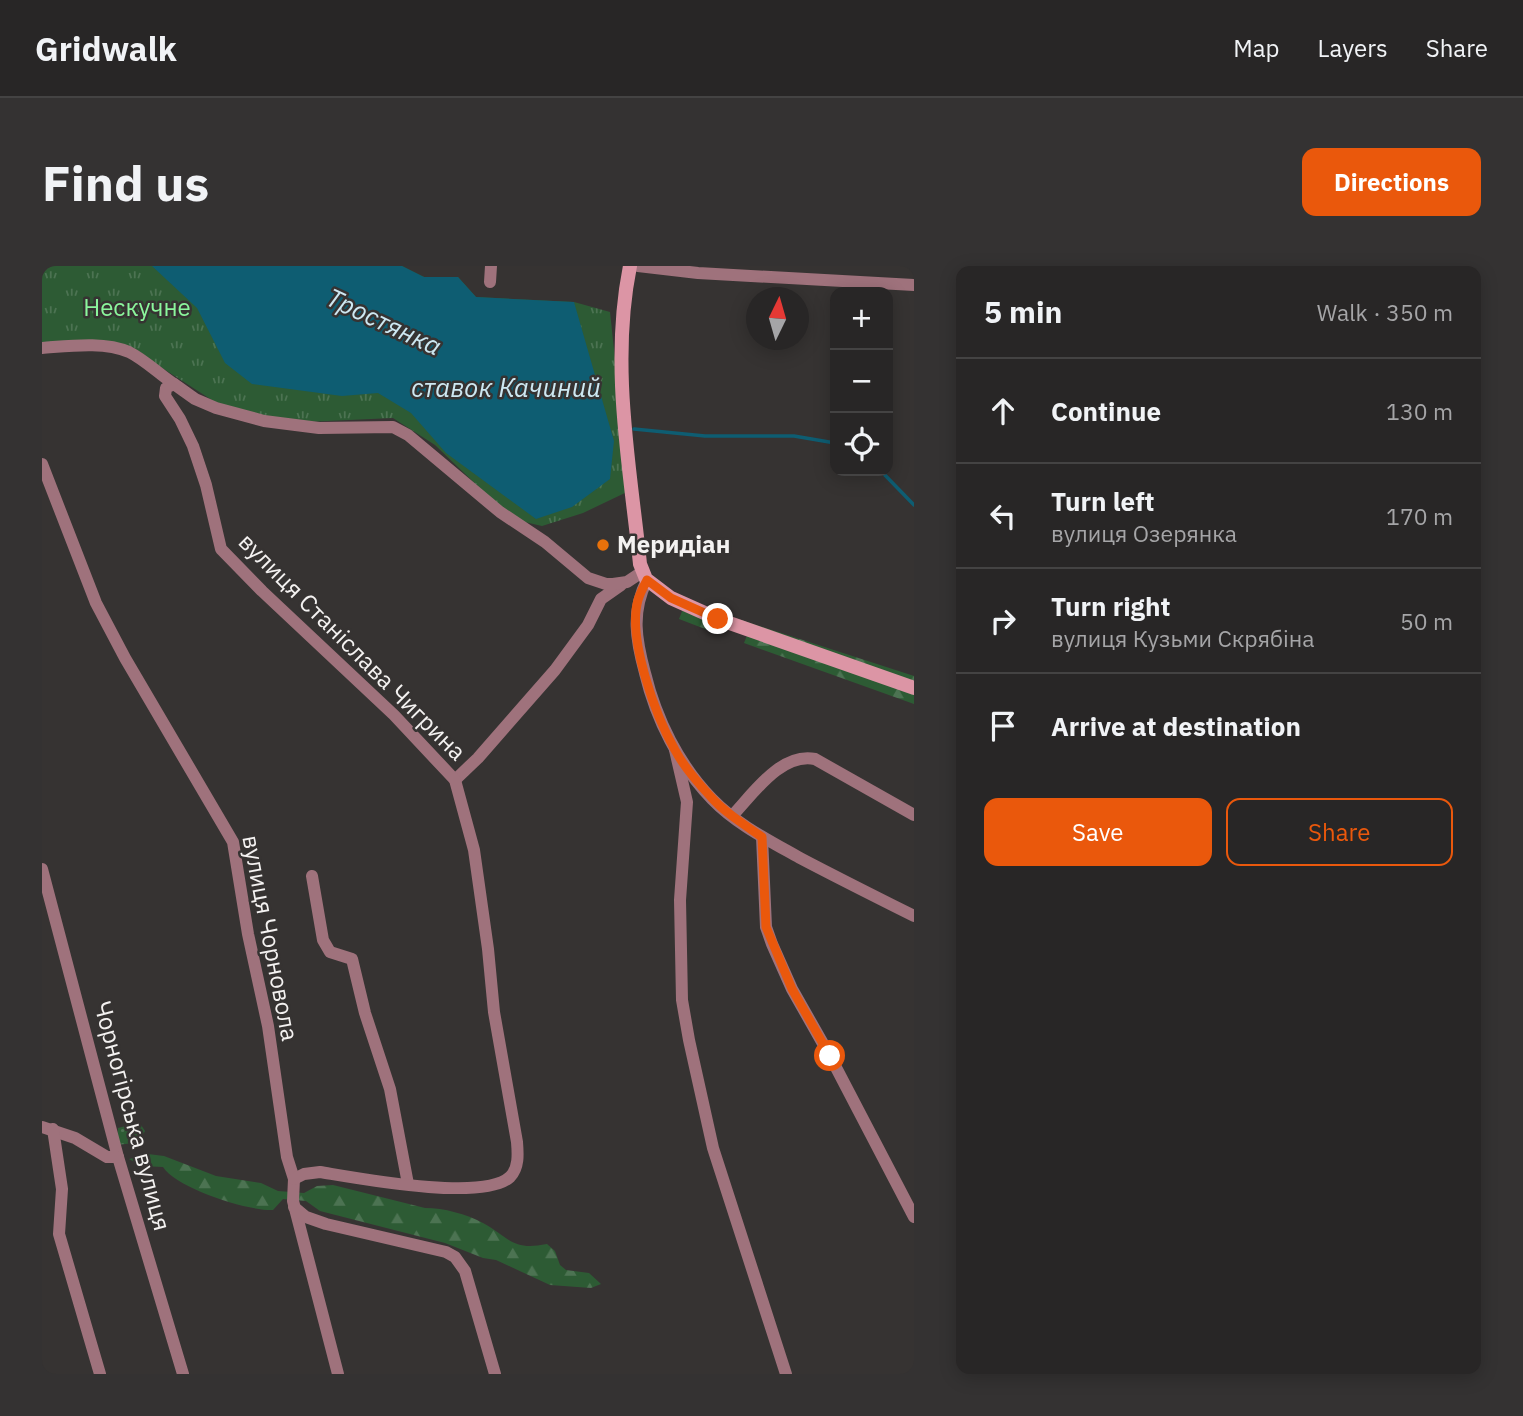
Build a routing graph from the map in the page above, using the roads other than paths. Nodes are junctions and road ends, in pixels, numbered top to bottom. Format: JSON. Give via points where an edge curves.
{"nodes":[{"id":1,"x":491,"y":266,"type":"edge"},
{"id":2,"x":631,"y":266,"type":"edge"},
{"id":3,"x":638,"y":266,"type":"edge"},
{"id":4,"x":490,"y":282,"type":"dead end"},
{"id":5,"x":914,"y":285,"type":"edge"},
{"id":6,"x":42,"y":348,"type":"edge"},
{"id":7,"x":174,"y":384,"type":"junction"},
{"id":8,"x":42,"y":464,"type":"edge"},
{"id":9,"x":645,"y":576,"type":"junction"},
{"id":10,"x":627,"y":582,"type":"junction"},
{"id":11,"x":914,"y":688,"type":"edge"},
{"id":12,"x":675,"y":750,"type":"junction"},
{"id":13,"x":455,"y":780,"type":"junction"},
{"id":14,"x":914,"y":815,"type":"edge"},
{"id":15,"x":732,"y":816,"type":"junction"},
{"id":16,"x":762,"y":837,"type":"junction"},
{"id":17,"x":42,"y":869,"type":"edge"},
{"id":18,"x":312,"y":876,"type":"dead end"},
{"id":19,"x":914,"y":916,"type":"edge"},
{"id":20,"x":48,"y":1128,"type":"edge"},
{"id":21,"x":118,"y":1157,"type":"junction"},
{"id":22,"x":408,"y":1184,"type":"junction"},
{"id":23,"x":294,"y":1195,"type":"junction"},
{"id":24,"x":914,"y":1217,"type":"edge"},
{"id":25,"x":100,"y":1374,"type":"edge"},
{"id":26,"x":183,"y":1374,"type":"edge"},
{"id":27,"x":338,"y":1374,"type":"edge"},
{"id":28,"x":495,"y":1374,"type":"edge"},
{"id":29,"x":786,"y":1374,"type":"edge"}],
"edges":[{"from":1,"to":4,"type":"street"},
{"from":2,"to":9,"type":"main road","via":[[623,318],[622,392]]},
{"from":3,"to":5,"type":"street"},
{"from":6,"to":7,"type":"street","via":[[115,348],[130,353]]},
{"from":7,"to":10,"type":"street","via":[[216,408],[264,421],[319,428],[393,427],[588,578],[606,584]]},
{"from":7,"to":13,"type":"street","name":"вулиця Станіслава Чигрина","via":[[166,388],[165,396],[193,446],[221,549]]},
{"from":8,"to":23,"type":"street","name":"вулиця Чорновола","via":[[96,603],[233,842]]},
{"from":9,"to":10,"type":"street"},
{"from":9,"to":11,"type":"main road","via":[[671,598],[718,619]]},
{"from":9,"to":12,"type":"street","via":[[636,622],[640,653]]},
{"from":10,"to":13,"type":"street","via":[[601,598],[555,670]]},
{"from":12,"to":15,"type":"street","via":[[712,799]]},
{"from":12,"to":29,"type":"street","via":[[688,816],[681,867],[681,937],[682,1000],[689,1040],[713,1148]]},
{"from":13,"to":22,"type":"street","name":"вулиця Станіслава Чигрина","via":[[474,850],[518,1160],[512,1175],[488,1187]]},
{"from":14,"to":15,"type":"street","via":[[806,757],[785,764]]},
{"from":15,"to":16,"type":"street"},
{"from":16,"to":19,"type":"street"},
{"from":16,"to":24,"type":"street","via":[[766,927],[772,944]]},
{"from":17,"to":21,"type":"street","name":"Чорногірська вулиця"},
{"from":18,"to":22,"type":"street","via":[[323,940],[330,952],[352,959],[390,1089]]},
{"from":20,"to":21,"type":"street","via":[[107,1157]]},
{"from":20,"to":25,"type":"street","via":[[62,1189],[59,1234]]},
{"from":21,"to":26,"type":"street","name":"Чорногірська вулиця"},
{"from":22,"to":23,"type":"street","name":"вулиця Станіслава Чигрина","via":[[320,1172],[304,1174]]},
{"from":23,"to":27,"type":"street","name":"вулиця Чорновола"},
{"from":23,"to":28,"type":"street","via":[[306,1217],[456,1257],[466,1271]]}]}
